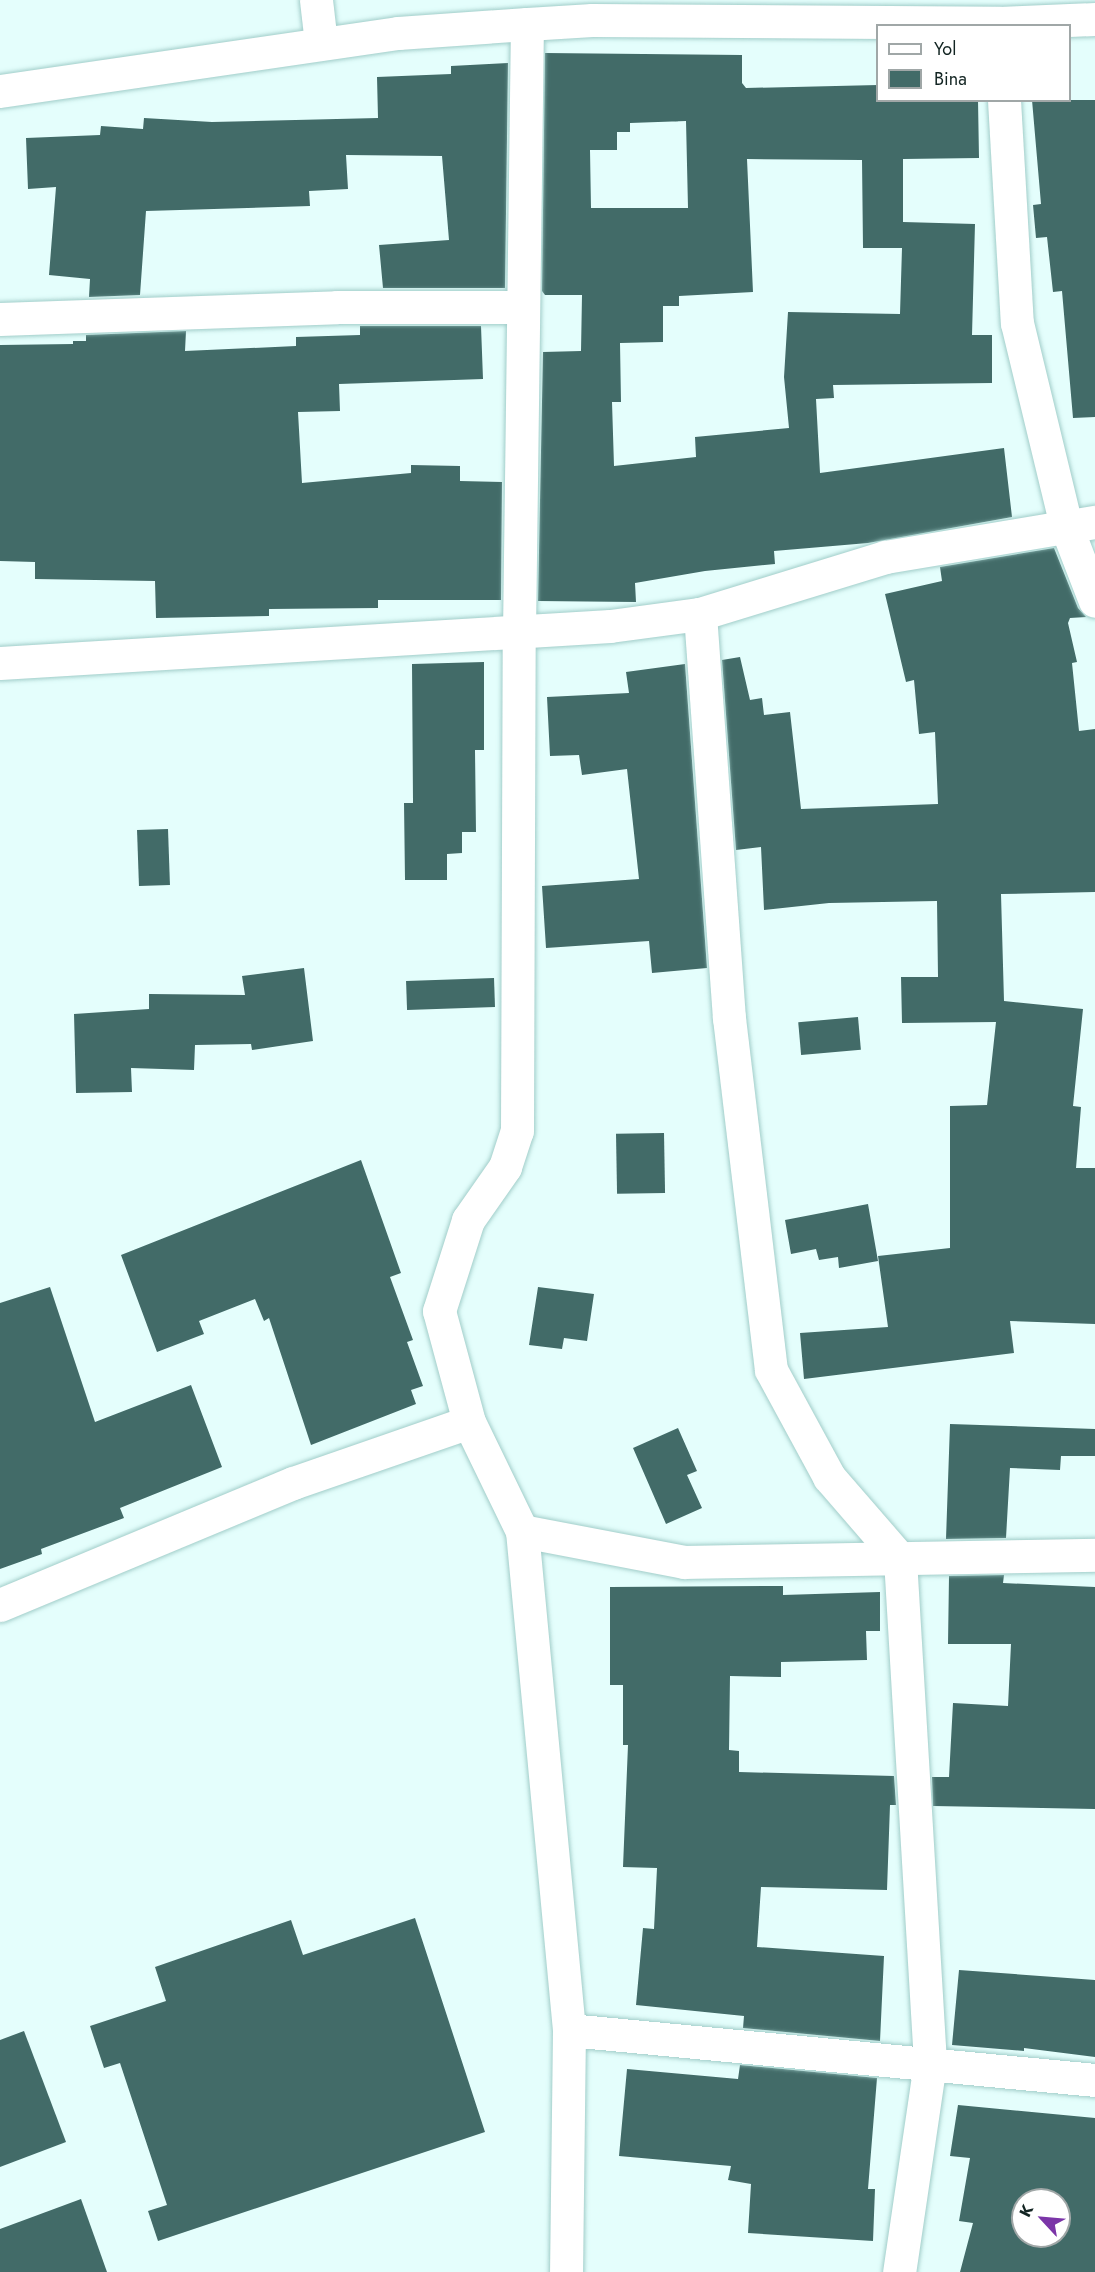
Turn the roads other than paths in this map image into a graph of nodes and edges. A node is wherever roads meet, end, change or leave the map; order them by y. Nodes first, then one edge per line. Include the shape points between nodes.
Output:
1 (316, 0) edge
2 (591, 10) edge
3 (964, 11) edge
4 (1095, 19) edge
5 (527, 24) junction
6 (999, 24) edge
7 (321, 43) junction
8 (0, 91) edge
9 (1004, 102) edge
10 (523, 307) junction
11 (0, 319) edge
12 (1080, 524) edge
13 (1095, 601) edge
14 (700, 614) junction
15 (519, 633) junction
16 (0, 663) edge
17 (469, 1422) junction
18 (522, 1531) junction
19 (1095, 1555) edge
20 (900, 1559) junction
21 (0, 1605) edge
22 (569, 2030) junction
23 (930, 2063) junction
24 (1095, 2080) edge
25 (566, 2272) edge
26 (899, 2272) edge

1 - 7 street
2 - 3 street
2 - 5 street
3 - 6 street
4 - 6 street
5 - 7 street
5 - 10 street
7 - 8 street
9 - 12 street via 1017,323
10 - 11 street via 337,307
10 - 15 street
12 - 13 street
12 - 14 street via 885,557
14 - 15 street
14 - 20 street via 729,1018 771,1370 829,1477
15 - 16 street
15 - 17 street via 517,1131 505,1167 468,1220 440,1311
17 - 18 street
17 - 21 street via 293,1484
18 - 20 street via 684,1562
18 - 22 street
19 - 20 street
20 - 23 street
22 - 23 street
22 - 25 street
23 - 24 street
23 - 26 street

